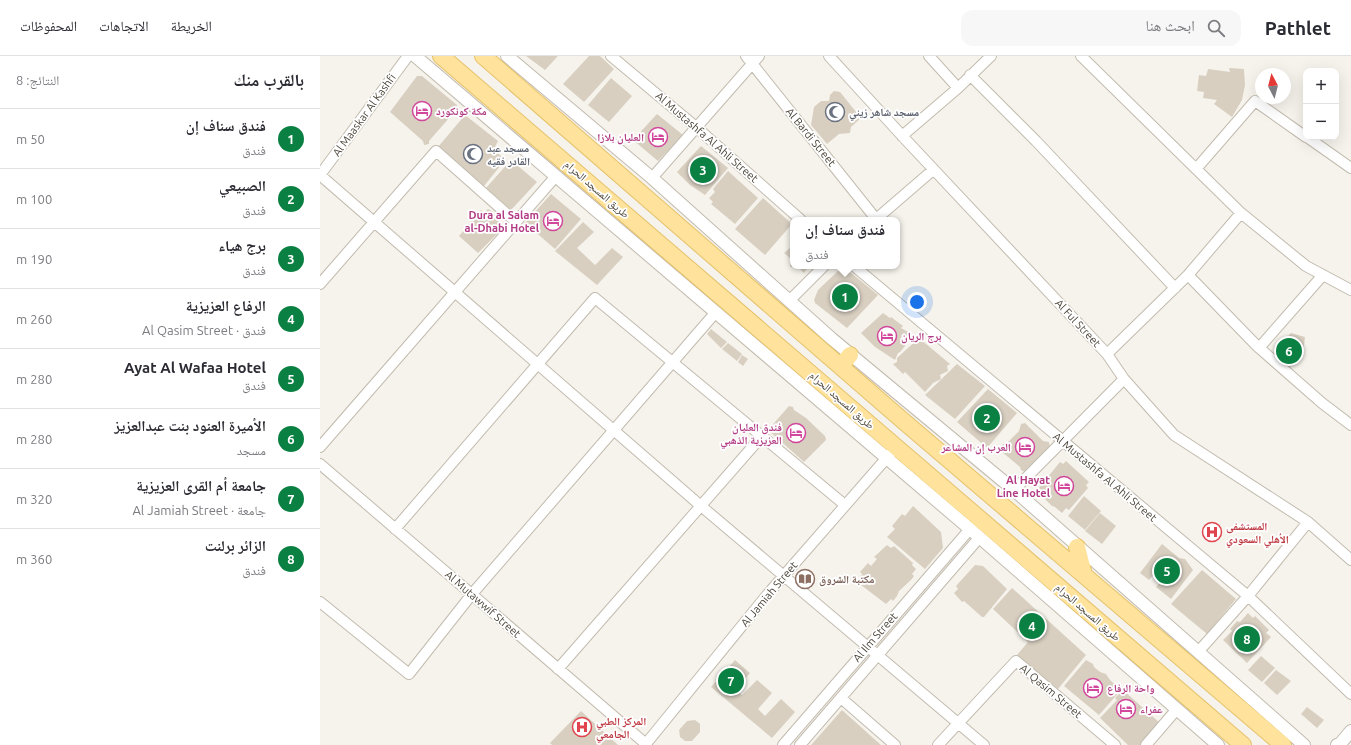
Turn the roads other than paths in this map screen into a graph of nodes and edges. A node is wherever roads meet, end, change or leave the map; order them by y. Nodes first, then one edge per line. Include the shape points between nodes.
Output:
1 (408, 56) edge
2 (415, 56) edge
3 (441, 56) edge
4 (483, 56) edge
5 (507, 56) edge
6 (611, 56) edge
7 (829, 56) edge
8 (929, 56) edge
9 (991, 56) edge
10 (1081, 56) edge
11 (752, 58) edge
12 (970, 75) junction
13 (958, 88) junction
14 (696, 127) junction
15 (1303, 135) edge
16 (902, 136) junction
17 (1310, 140) edge
18 (1351, 168) edge
19 (1196, 169) junction
20 (933, 170) junction
21 (320, 175) edge
22 (556, 176) junction
23 (652, 178) junction
24 (1241, 213) junction
25 (798, 217) edge
26 (873, 217) edge
27 (877, 217) edge
28 (374, 222) junction
29 (516, 222) junction
30 (821, 269) edge
31 (858, 269) edge
32 (1188, 275) junction
33 (1323, 275) junction
34 (320, 284) edge
35 (1175, 288) junction
36 (1351, 290) edge
37 (455, 292) junction
38 (790, 300) junction
39 (716, 312) junction
40 (743, 325) junction
41 (1259, 348) junction
42 (1107, 354) junction
43 (846, 360) junction
44 (673, 362) junction
45 (538, 364) junction
46 (1124, 379) junction
47 (1351, 425) edge
48 (614, 430) junction
49 (762, 436) junction
50 (1062, 442) junction
51 (897, 446) junction
52 (320, 447) edge
53 (886, 459) junction
54 (320, 464) edge
55 (1014, 490) junction
56 (845, 505) junction
57 (701, 506) junction
58 (1009, 511) junction
59 (1308, 522) junction
60 (395, 528) junction
61 (970, 529) junction
62 (979, 538) junction
63 (1077, 547) junction
64 (1351, 560) edge
65 (1084, 575) junction
66 (784, 576) junction
67 (472, 594) junction
68 (1248, 596) junction
69 (320, 602) edge
70 (867, 646) junction
71 (1198, 652) junction
72 (878, 655) junction
73 (558, 669) junction
74 (1351, 694) edge
75 (840, 698) junction
76 (1177, 709) junction
77 (958, 723) junction
78 (1206, 724) junction
79 (1351, 731) edge
80 (648, 742) edge
81 (660, 745) edge
82 (783, 745) edge
83 (800, 745) edge
84 (895, 745) edge
85 (938, 745) edge
86 (984, 745) edge
87 (1115, 745) edge
88 (1146, 745) edge
89 (1218, 745) edge
90 (1243, 745) edge
91 (1283, 745) edge
92 (1304, 745) edge
93 (1337, 745) edge

1 - 21 street, Al Maaskar Al Kashfi
2 - 22 street
3 - 40 main road, طريق المسجد الحرام
4 - 43 main road
5 - 23 street
6 - 14 street, Al Mustashfa Al Ahli Street
7 - 16 street, Al Ful Street
8 - 13 street
9 - 12 street
10 - 19 street
11 - 14 street
11 - 26 street, Al Bardi Street
12 - 13 street
12 - 35 street
13 - 16 street
14 - 23 street
14 - 25 street, Al Mustashfa Al Ahli Street
15 - 19 street via 1255,101
16 - 20 street, Al Ful Street
17 - 18 street
19 - 24 street
20 - 27 street
20 - 42 street, Al Ful Street
21 - 28 street
22 - 29 street
22 - 39 street
23 - 38 street
24 - 32 street
24 - 33 street via 1306,266
28 - 29 street via 436,151
28 - 34 street
28 - 37 street
29 - 37 street
30 - 38 street
31 - 50 street, Al Mustashfa Al Ahli Street
32 - 35 street
32 - 41 street
33 - 36 street
33 - 41 street
35 - 42 street
37 - 45 street
37 - 52 street
38 - 43 street
39 - 40 street
39 - 44 street
40 - 51 main road, طريق المسجد الحرام
40 - 53 street
41 - 47 street
42 - 46 street, Al Ful Street
43 - 55 street
43 - 58 main road
44 - 45 street via 595,298
44 - 48 street
44 - 49 street
45 - 48 street
45 - 60 street
46 - 50 street
46 - 59 street, Al Ful Street via 1174,434
48 - 57 street
48 - 67 street
49 - 56 street
49 - 57 street
50 - 55 street
50 - 68 street, Al Mustashfa Al Ahli Street
51 - 53 street, Al Jamiah Street
51 - 58 main road via 908,442 922,445 991,505
51 - 78 main road, طريق المسجد الحرام
53 - 56 street, Al Jamiah Street
53 - 61 street
54 - 60 street, Al Mutawwif Street
55 - 63 street
56 - 66 street, Al Jamiah Street
57 - 66 street
57 - 73 street
58 - 65 main road
59 - 64 street, Al Ful Street
59 - 68 street
60 - 67 street, Al Mutawwif Street
61 - 62 street
61 - 70 street, Al Ilm Street
62 - 72 street, Al Ilm Street
62 - 76 street
63 - 65 main road
63 - 71 street
65 - 91 main road
66 - 70 street
66 - 80 street, Al Jamiah Street
67 - 69 street via 409,674
67 - 73 street, Al Mutawwif Street
68 - 71 street
68 - 74 street, Al Mustashfa Al Ahli Street
70 - 72 street
70 - 82 street, Al Ilm Street
71 - 92 street
72 - 75 street, Al Ilm Street
72 - 77 street
73 - 80 street, Al Mutawwif Street
75 - 83 street, Al Ilm Street
75 - 84 street
76 - 78 street
76 - 88 street
77 - 85 street
77 - 86 street
77 - 87 street, Al Qasim Street via 1016,661
78 - 89 street
78 - 90 main road, طريق المسجد الحرام
79 - 93 street
80 - 81 street, Al Mutawwif Street

